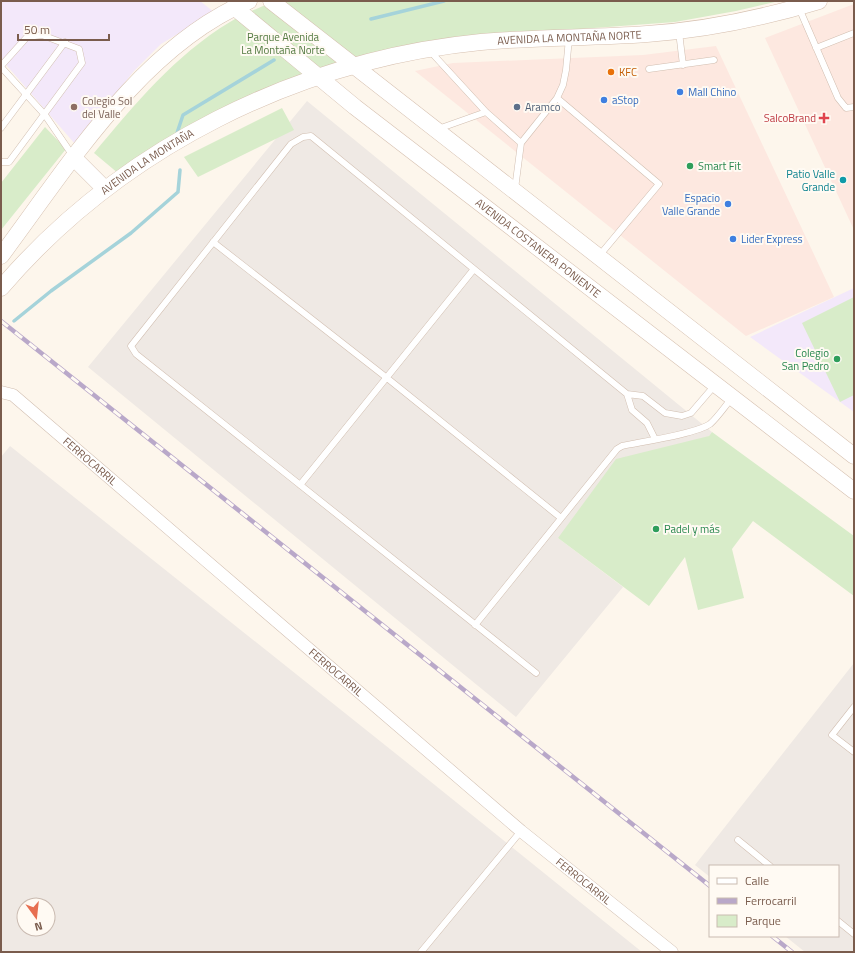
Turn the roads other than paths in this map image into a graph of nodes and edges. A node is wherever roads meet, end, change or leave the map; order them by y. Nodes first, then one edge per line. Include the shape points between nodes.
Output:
1 (249, 1) edge
2 (271, 1) edge
3 (819, 1) edge
4 (230, 4) edge
5 (798, 7) junction
6 (679, 31) junction
7 (854, 33) edge
8 (569, 37) junction
9 (65, 42) junction
10 (816, 48) junction
11 (427, 49) junction
12 (714, 60) dead end
13 (683, 65) junction
14 (1, 66) edge
15 (353, 66) junction
16 (649, 68) dead end
17 (320, 77) junction
18 (26, 94) junction
19 (558, 98) junction
20 (854, 107) edge
21 (486, 112) junction
22 (45, 115) junction
23 (1, 128) edge
24 (436, 130) junction
25 (521, 143) junction
26 (74, 158) junction
27 (1, 162) edge
28 (105, 189) junction
29 (514, 191) junction
30 (213, 242) junction
31 (1, 256) edge
32 (599, 257) junction
33 (474, 269) junction
34 (1, 288) edge
35 (387, 378) junction
36 (715, 384) junction
37 (1, 392) edge
38 (627, 394) junction
39 (732, 398) junction
40 (655, 439) junction
41 (854, 456) edge
42 (300, 485) junction
43 (854, 491) edge
44 (561, 518) junction
45 (476, 625) junction
46 (536, 673) dead end
47 (854, 707) edge
48 (854, 752) edge
49 (521, 831) junction
50 (738, 840) dead end
51 (769, 865) edge
52 (839, 922) edge
53 (854, 934) edge
54 (421, 952) edge
55 (672, 952) edge

1 - 4 street
2 - 15 street
3 - 5 street, AVENIDA LA MONTAÑA NORTE
4 - 17 street, AVENIDA COSTANERA PONIENTE
4 - 26 street via 148,70 115,106
5 - 6 street, AVENIDA LA MONTAÑA NORTE via 740,21
5 - 10 lane
6 - 8 street, AVENIDA LA MONTAÑA NORTE
6 - 13 lane
7 - 10 lane
8 - 11 street, AVENIDA LA MONTAÑA NORTE via 482,42
8 - 19 lane via 566,70
9 - 14 lane via 42,35 26,37
9 - 18 lane
9 - 22 lane via 79,49 82,63
10 - 20 lane via 838,98 846,108
11 - 15 street, AVENIDA LA MONTAÑA NORTE
11 - 21 lane
12 - 13 lane
13 - 16 lane
14 - 18 lane
15 - 17 street, AVENIDA LA MONTAÑA NORTE
15 - 24 street
17 - 28 street, AVENIDA LA MONTAÑA via 259,100 206,125 159,151
17 - 36 street, AVENIDA COSTANERA PONIENTE via 355,107
18 - 22 lane
18 - 23 lane
19 - 25 lane
19 - 32 lane via 659,184
21 - 24 lane
21 - 25 lane
22 - 26 lane
22 - 27 lane via 9,162
24 - 29 street
25 - 29 lane
26 - 28 street
26 - 31 street
28 - 34 street, AVENIDA LA MONTAÑA via 43,244
29 - 32 street
30 - 33 lane via 291,144 303,137 311,136
30 - 35 lane
30 - 42 lane via 132,343 131,348
32 - 41 street
33 - 35 lane
33 - 38 lane
35 - 42 lane
35 - 44 lane
36 - 38 lane via 691,413 682,416 665,413 642,396
36 - 39 street, AVENIDA COSTANERA PONIENTE
37 - 49 street, FERROCARRIL via 13,395
38 - 40 lane via 632,410 647,423
39 - 40 lane via 709,424
39 - 43 street, AVENIDA COSTANERA PONIENTE
40 - 44 lane via 618,449
42 - 45 lane
44 - 45 lane
45 - 46 lane
47 - 48 lane via 832,735
49 - 54 lane
49 - 55 street, FERROCARRIL
50 - 51 lane
52 - 53 lane

